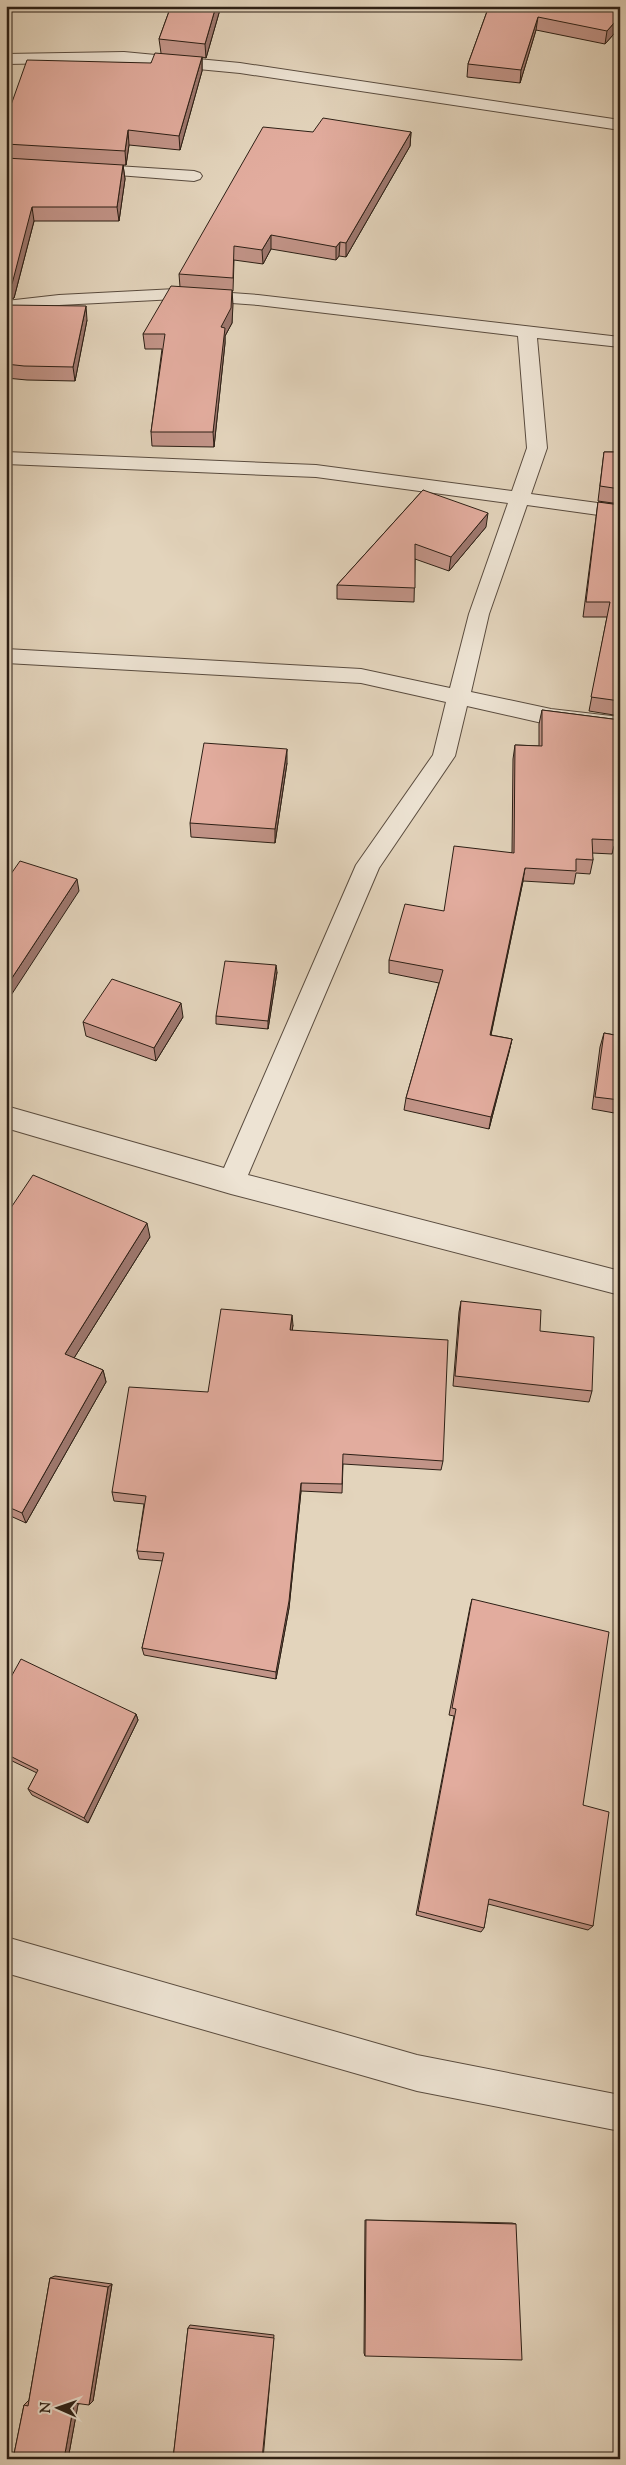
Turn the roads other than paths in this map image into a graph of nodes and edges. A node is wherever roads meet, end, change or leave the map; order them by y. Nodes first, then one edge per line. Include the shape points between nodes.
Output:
1 (6, 60) edge
2 (620, 125) edge
3 (66, 168) edge
4 (194, 176) dead end
5 (6, 306) edge
6 (527, 331) junction
7 (620, 342) edge
8 (6, 458) edge
9 (519, 498) junction
10 (620, 512) edge
11 (6, 656) edge
12 (457, 697) junction
13 (620, 725) edge
14 (6, 1117) edge
15 (231, 1183) junction
16 (620, 1283) edge
17 (6, 1955) edge
18 (620, 2113) edge

1 - 2 street via 124,57 240,68
3 - 4 street
5 - 6 street via 176,294 258,300
6 - 7 street
6 - 9 street via 537,448
8 - 9 street via 316,471
9 - 10 street
9 - 12 street via 479,614
11 - 12 street via 361,676
12 - 13 street via 551,716
12 - 15 street via 444,756 368,865
14 - 15 street
15 - 16 street via 456,1244
17 - 18 street via 417,2073

